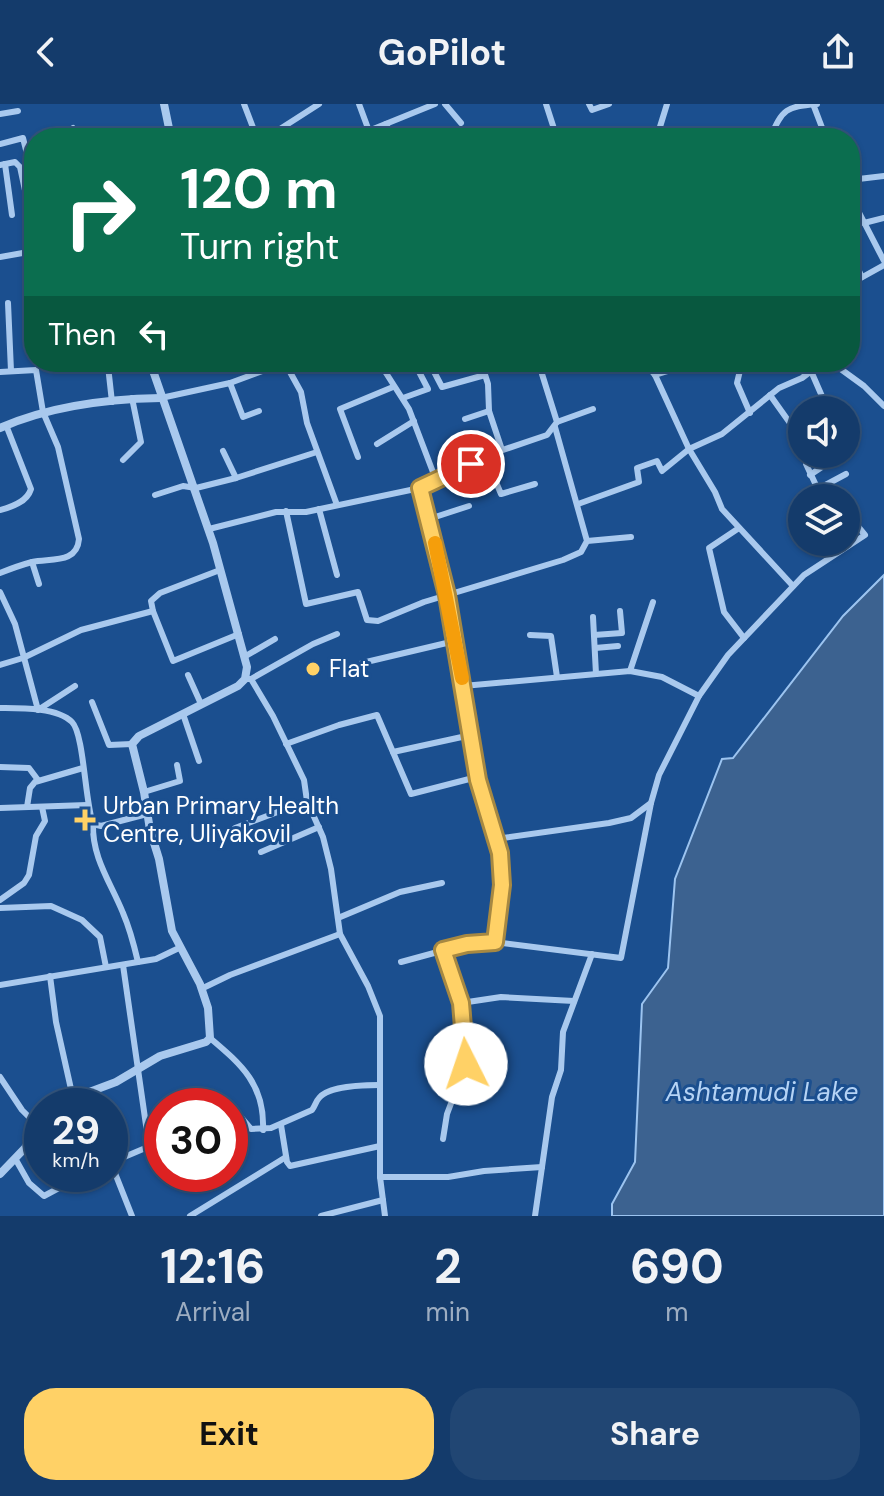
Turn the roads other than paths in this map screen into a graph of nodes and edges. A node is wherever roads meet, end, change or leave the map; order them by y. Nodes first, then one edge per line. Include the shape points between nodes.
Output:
1 (164, 104) edge
2 (319, 104) edge
3 (359, 104) edge
4 (435, 104) edge
5 (445, 104) edge
6 (546, 104) edge
7 (589, 104) edge
8 (609, 104) edge
9 (667, 104) edge
10 (814, 104) edge
11 (247, 105) edge
12 (18, 111) dead end
13 (0, 114) edge
14 (461, 123) dead end
15 (386, 124) junction
16 (169, 128) edge
17 (254, 128) edge
18 (282, 128) edge
19 (368, 128) edge
20 (376, 128) edge
21 (388, 128) edge
22 (554, 128) edge
23 (660, 128) edge
24 (775, 128) edge
25 (822, 128) edge
26 (24, 142) edge
27 (0, 144) edge
28 (3, 165) edge
29 (884, 176) edge
30 (860, 179) edge
31 (24, 186) edge
32 (12, 215) dead end
33 (860, 215) edge
34 (884, 218) edge
35 (864, 223) junction
36 (24, 253) edge
37 (0, 257) edge
38 (884, 263) edge
39 (860, 273) edge
40 (862, 277) joint
41 (8, 303) dead end
42 (24, 370) edge
43 (11, 371) junction
44 (0, 372) edge
45 (36, 372) edge
46 (109, 372) edge
47 (153, 372) edge
48 (258, 372) edge
49 (291, 372) edge
50 (385, 372) edge
51 (419, 372) edge
52 (434, 372) edge
53 (484, 372) edge
54 (542, 372) edge
55 (652, 372) edge
56 (665, 372) edge
57 (740, 372) edge
58 (809, 372) edge
59 (811, 372) edge
60 (845, 372) edge
61 (485, 375) junction
62 (655, 375) junction
63 (230, 383) junction
64 (393, 387) junction
65 (770, 395) junction
66 (822, 396) edge
67 (132, 398) junction
68 (161, 398) junction
69 (403, 398) junction
70 (112, 402) junction
71 (884, 406) edge
72 (593, 409) dead end
73 (259, 411) dead end
74 (489, 411) junction
75 (43, 412) junction
76 (750, 413) junction
77 (465, 419) dead end
78 (788, 420) edge
79 (414, 421) junction
80 (556, 424) junction
81 (3, 426) edge
82 (377, 444) dead end
83 (689, 449) junction
84 (502, 450) junction
85 (223, 451) dead end
86 (317, 452) junction
87 (485, 456) junction
88 (358, 457) dead end
89 (123, 460) dead end
90 (807, 468) edge
91 (820, 468) edge
92 (846, 474) dead end
93 (810, 475) junction
94 (236, 478) junction
95 (436, 480) junction
96 (535, 484) dead end
97 (815, 484) edge
98 (827, 484) edge
99 (196, 488) junction
100 (420, 488) junction
101 (155, 495) dead end
102 (578, 504) junction
103 (337, 505) junction
104 (469, 506) dead end
105 (319, 509) junction
106 (0, 510) edge
107 (286, 511) junction
108 (426, 520) junction
109 (739, 528) junction
110 (209, 529) junction
111 (631, 537) dead end
112 (587, 541) junction
113 (833, 556) edge
114 (32, 562) junction
115 (220, 570) junction
116 (0, 573) edge
117 (337, 575) dead end
118 (39, 584) dead end
119 (793, 586) junction
120 (0, 592) edge
121 (447, 595) junction
122 (653, 602) dead end
123 (153, 611) junction
124 (620, 611) dead end
125 (593, 617) dead end
126 (239, 634) junction
127 (337, 634) dead end
128 (530, 635) dead end
129 (594, 635) junction
130 (744, 638) junction
131 (275, 639) dead end
132 (455, 641) junction
133 (618, 646) dead end
134 (595, 648) junction
135 (244, 657) junction
136 (23, 658) junction
137 (362, 663) dead end
138 (0, 665) edge
139 (630, 671) junction
140 (596, 674) junction
141 (188, 675) dead end
142 (557, 677) junction
143 (248, 679) junction
144 (75, 686) dead end
145 (463, 686) junction
146 (699, 696) junction
147 (92, 702) dead end
148 (201, 704) junction
149 (0, 708) edge
150 (38, 710) junction
151 (183, 714) junction
152 (471, 735) junction
153 (132, 744) junction
154 (286, 744) junction
155 (393, 752) junction
156 (199, 761) dead end
157 (177, 765) dead end
158 (0, 767) edge
159 (83, 768) junction
160 (477, 777) junction
161 (38, 780) junction
162 (144, 792) junction
163 (307, 801) junction
164 (651, 803) junction
165 (87, 805) junction
166 (27, 807) junction
167 (42, 807) junction
168 (0, 808) edge
169 (147, 814) junction
170 (93, 824) junction
171 (319, 827) junction
172 (235, 828) dead end
173 (496, 839) junction
174 (261, 852) dead end
175 (442, 883) dead end
176 (0, 900) edge
177 (0, 908) edge
178 (338, 918) junction
179 (340, 934) junction
180 (495, 942) junction
181 (179, 948) junction
182 (443, 950) junction
183 (592, 954) junction
184 (138, 962) junction
185 (401, 962) dead end
186 (123, 965) junction
187 (106, 967) junction
188 (50, 976) junction
189 (0, 985) edge
190 (201, 989) junction
191 (574, 1001) junction
192 (461, 1003) junction
193 (210, 1038) junction
194 (140, 1068) junction
195 (0, 1077) edge
196 (379, 1085) junction
197 (71, 1088) edge
198 (100, 1088) edge
199 (144, 1103) edge
200 (24, 1112) edge
201 (248, 1125) edge
202 (281, 1125) junction
203 (263, 1130) junction
204 (443, 1139) dead end
205 (380, 1146) junction
206 (24, 1147) edge
207 (286, 1157) junction
208 (16, 1160) junction
209 (542, 1167) junction
210 (0, 1174) edge
211 (24, 1174) edge
212 (380, 1177) junction
213 (122, 1192) edge
214 (383, 1200) junction
215 (132, 1216) edge
216 (190, 1216) edge
217 (321, 1216) edge
218 (385, 1216) edge
219 (535, 1216) edge

1 - 16 street
2 - 18 street
3 - 19 street
4 - 15 street
5 - 14 street
6 - 22 street
7 - 8 street via 592,110
9 - 23 street
10 - 24 street via 794,105
10 - 25 street
11 - 17 street
12 - 13 street
15 - 20 street
15 - 21 street
26 - 27 street via 23,138
28 - 31 street via 15,162
28 - 32 street
29 - 30 street
33 - 35 street
34 - 35 street
35 - 38 street
36 - 37 street
38 - 40 street
39 - 40 street
41 - 43 street
42 - 43 street
43 - 44 street
45 - 75 street
46 - 70 street
47 - 68 street
48 - 63 street
49 - 86 street
50 - 64 street
51 - 69 street via 428,389
52 - 61 street via 442,387
53 - 61 street
54 - 80 street
55 - 62 street
56 - 62 street
57 - 76 street via 737,383
58 - 65 street
59 - 66 street
60 - 71 street
61 - 74 street
62 - 83 street
63 - 68 street
63 - 73 street via 243,417
64 - 69 street
64 - 88 street via 340,409
65 - 76 street
65 - 78 street
67 - 68 street
67 - 70 street
67 - 89 street via 141,442
68 - 99 street
69 - 79 street
70 - 75 street
72 - 80 street
74 - 77 street
74 - 84 street
75 - 81 street
75 - 114 street via 58,447 79,544 74,555
76 - 83 street
79 - 82 street
79 - 95 street
80 - 84 street via 547,435
80 - 102 street
81 - 106 street via 31,489 20,503
83 - 102 street via 662,471 657,461 637,468 639,482
83 - 109 street via 722,509
84 - 87 street
85 - 94 street
86 - 94 street
86 - 103 street
87 - 95 street
87 - 96 street via 501,494
90 - 93 street
91 - 93 street
92 - 98 street
93 - 97 street
94 - 99 street
95 - 100 street
99 - 101 street via 183,486
99 - 110 street
100 - 103 street
100 - 108 street
102 - 112 street
103 - 105 street
104 - 108 street
105 - 107 street
105 - 117 street
107 - 110 street
107 - 121 street via 306,604 358,592 370,622
108 - 121 street
109 - 119 street
109 - 130 street via 709,548 724,612
110 - 115 street
111 - 112 street
112 - 121 street via 575,556
113 - 119 street
114 - 116 street
114 - 118 street
115 - 123 street via 160,593 151,601
115 - 126 street
119 - 130 street
120 - 136 street
121 - 132 street
122 - 139 street
123 - 126 street via 173,661
123 - 136 street via 81,630
124 - 129 street via 622,633
125 - 129 street
126 - 135 street
127 - 143 street
128 - 142 street via 551,636
129 - 134 street
130 - 146 street
131 - 135 street
132 - 137 street
132 - 145 street
133 - 134 street
134 - 140 street
135 - 143 street
136 - 138 street
136 - 150 street
139 - 140 street
139 - 146 street via 662,677
140 - 142 street
141 - 148 street
142 - 145 street
143 - 148 street
143 - 154 street
144 - 150 street
145 - 152 street
146 - 164 street via 659,775
147 - 153 street via 109,745
148 - 151 street
149 - 150 street
150 - 159 street via 73,723
151 - 153 street
151 - 156 street
152 - 155 street
152 - 160 street
153 - 162 street
154 - 155 street via 377,715
154 - 163 street via 304,780
155 - 160 street via 411,794
157 - 162 street via 180,781
158 - 161 street via 29,768
159 - 161 street
159 - 165 street
160 - 173 street
161 - 166 street via 30,788
162 - 169 street
163 - 171 street
163 - 172 street
164 - 173 street via 631,818
164 - 183 street via 621,958
165 - 167 street
165 - 170 street
166 - 167 street
166 - 168 street
167 - 176 street via 45,821 36,836 29,875
169 - 170 street
169 - 181 street
170 - 184 street via 92,840 103,874 125,918
171 - 174 street
171 - 178 street
173 - 180 street via 502,885
175 - 178 street via 400,892
177 - 187 street via 51,906 82,920 100,937
178 - 179 street
179 - 190 street
179 - 196 street via 380,1016
180 - 182 street
180 - 183 street
181 - 184 street
181 - 190 street
182 - 185 street
182 - 192 street
183 - 191 street
184 - 186 street
186 - 187 street
186 - 194 street
187 - 188 street
188 - 189 street
188 - 197 street
190 - 193 street
191 - 192 street via 501,997
191 - 209 street via 563,1032
192 - 204 street via 466,1064
193 - 194 street
193 - 203 street via 253,1080
194 - 198 street
194 - 199 street
195 - 200 street
196 - 202 street via 324,1094 312,1110
196 - 205 street
201 - 203 street
202 - 203 street
202 - 207 street
205 - 207 street via 292,1166
205 - 212 street
206 - 208 street
207 - 216 street
208 - 210 street
208 - 211 street
209 - 212 street via 448,1177
209 - 219 street
212 - 214 street
213 - 215 street
214 - 217 street
214 - 218 street

